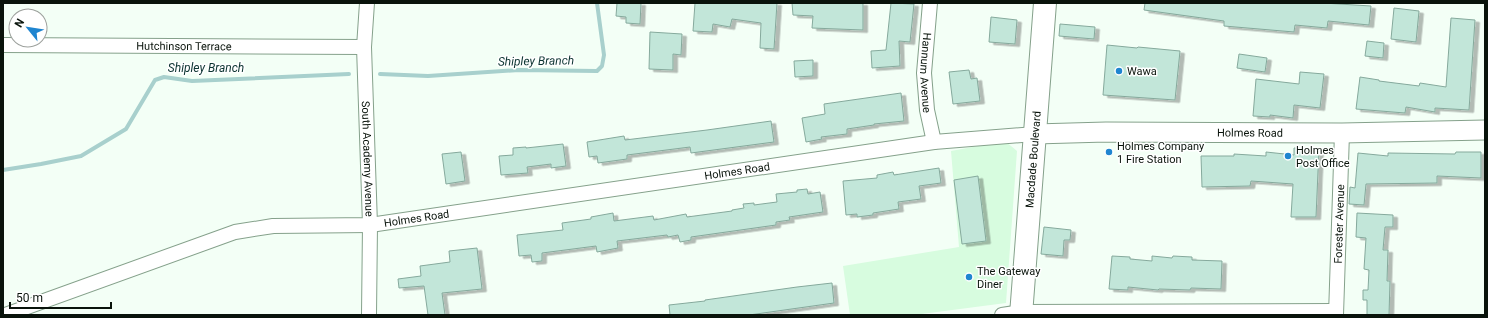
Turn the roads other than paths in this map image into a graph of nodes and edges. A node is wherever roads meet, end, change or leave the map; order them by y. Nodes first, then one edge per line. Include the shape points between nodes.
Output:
1 (368, 3) edge
2 (930, 3) edge
3 (1045, 3) edge
4 (3, 45) edge
5 (364, 47) junction
6 (1485, 130) edge
7 (1342, 133) junction
8 (1035, 134) junction
9 (934, 142) junction
10 (370, 224) junction
11 (1336, 313) edge
12 (1015, 314) edge
13 (5, 315) edge
14 (369, 315) edge

1 - 5 street, South Academy Avenue
2 - 9 street, Hannum Avenue via 924,73 926,110
3 - 8 main road, Macdade Boulevard
4 - 5 street, Hutchinson Terrace
5 - 10 street, South Academy Avenue
6 - 7 street, Holmes Road
7 - 8 street, Holmes Road
7 - 11 street, Forester Avenue
8 - 9 street, Holmes Road
8 - 12 main road, Macdade Boulevard
9 - 10 street, Holmes Road
10 - 13 street, Holmes Road via 273,226 235,232
10 - 14 street, South Academy Avenue
11 - 12 street

